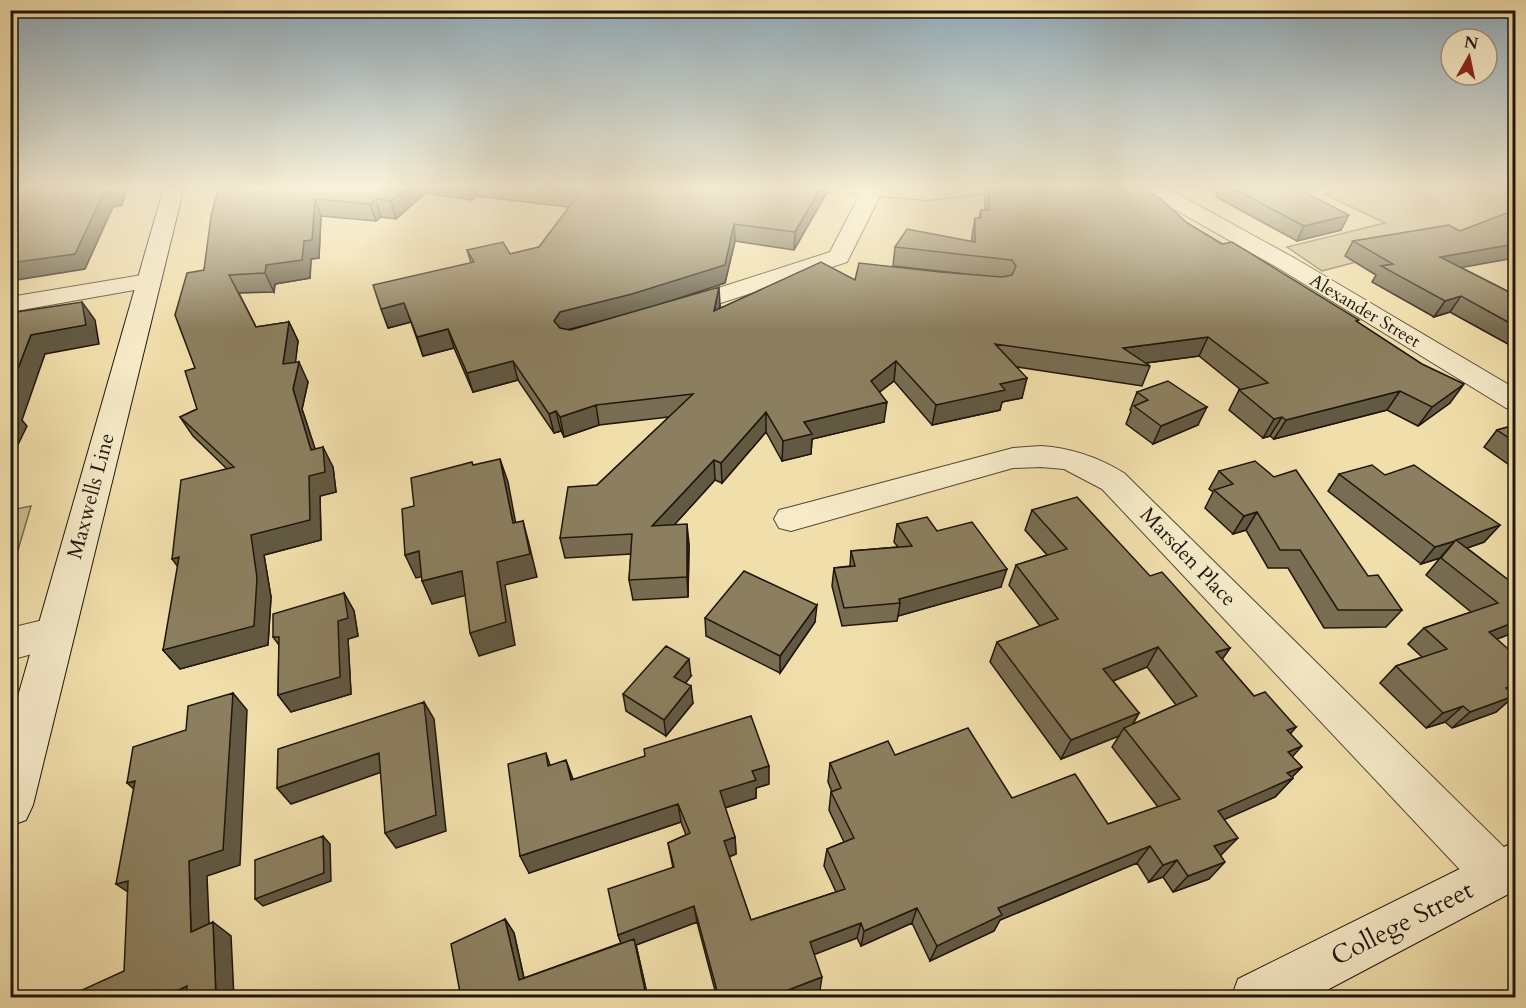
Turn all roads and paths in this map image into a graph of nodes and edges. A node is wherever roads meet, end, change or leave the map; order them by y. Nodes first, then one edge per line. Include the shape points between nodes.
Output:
1 (161, 234) edge
2 (850, 234) edge
3 (1233, 234) edge
4 (839, 257) junction
5 (863, 269) edge
6 (148, 281) junction
7 (10, 304) edge
8 (654, 317) edge
9 (1515, 402) edge
10 (791, 519) dead end
11 (56, 633) junction
12 (10, 644) edge
13 (10, 805) edge
14 (1506, 869) edge
15 (1257, 998) edge

1 - 6 street, Maxwells Line
2 - 4 street
3 - 9 street, Alexander Street
4 - 5 street
4 - 8 street
6 - 7 street
6 - 11 street, Maxwells Line
10 - 14 street, Marsden Place via 1013,458 1041,454 1092,467 1113,481
11 - 12 street
11 - 13 street, Maxwells Line
14 - 15 street, College Street

